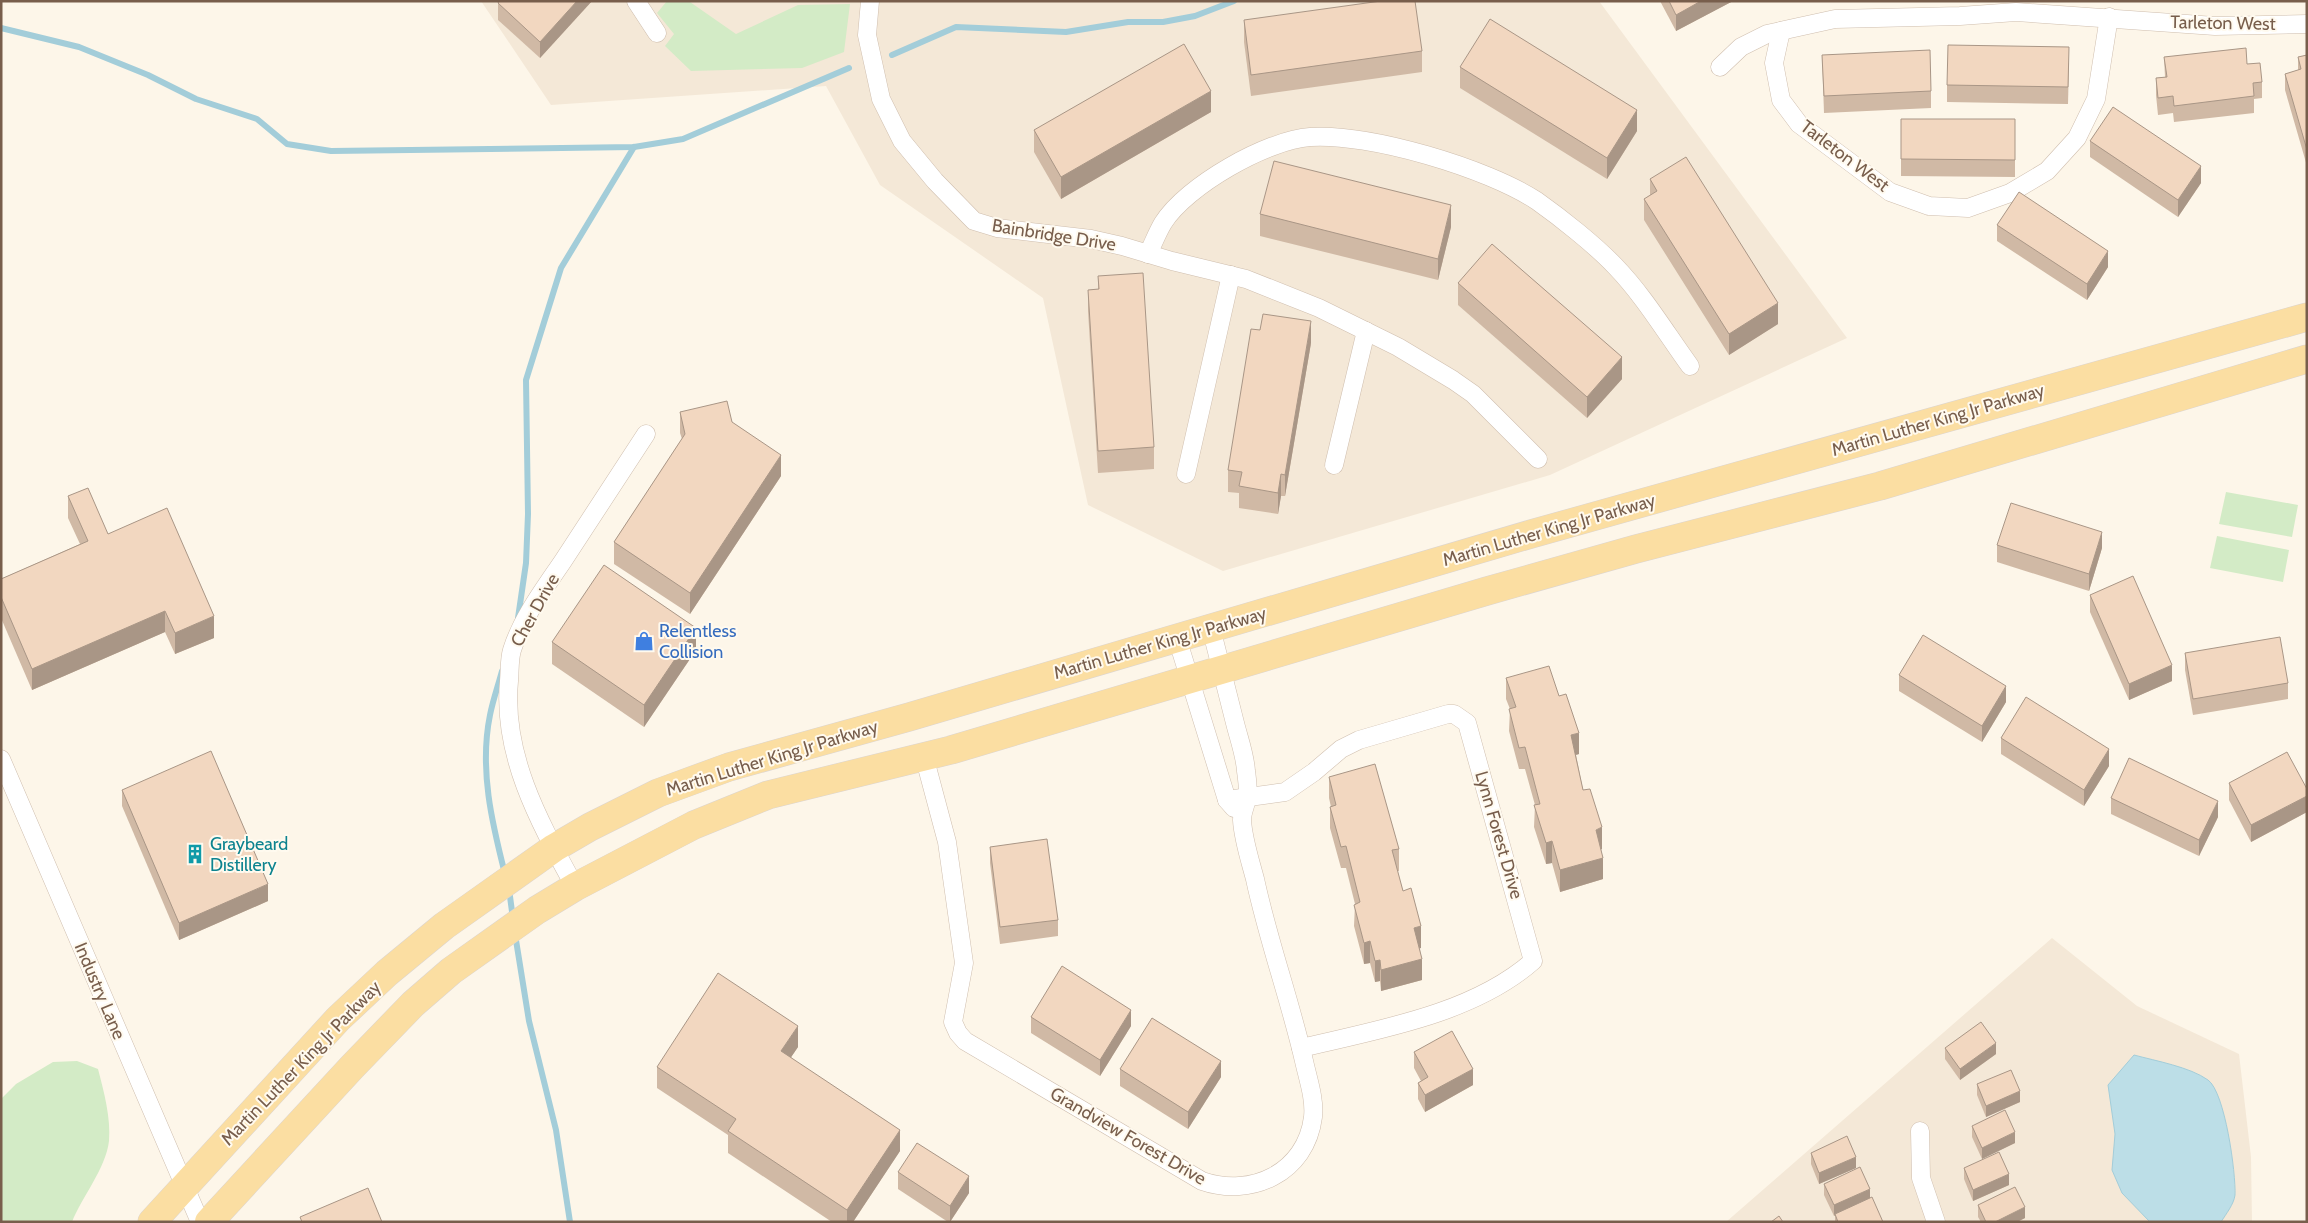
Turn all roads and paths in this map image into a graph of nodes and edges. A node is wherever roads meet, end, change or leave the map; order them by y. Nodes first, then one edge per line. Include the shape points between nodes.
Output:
1 (636, 1) edge
2 (870, 1) edge
3 (2109, 17) junction
4 (2307, 24) edge
5 (1781, 31) junction
6 (657, 33) dead end
7 (1720, 67) dead end
8 (1148, 254) junction
9 (1231, 275) junction
10 (2307, 316) edge
11 (1366, 331) junction
12 (2307, 359) edge
13 (1690, 366) dead end
14 (646, 434) dead end
15 (1538, 459) dead end
16 (1334, 465) dead end
17 (1186, 474) dead end
18 (1211, 628) junction
19 (1177, 638) junction
20 (1222, 670) junction
21 (1190, 680) junction
22 (924, 756) junction
23 (1, 760) edge
24 (1248, 797) junction
25 (1227, 800) junction
26 (1242, 818) junction
27 (554, 848) junction
28 (575, 887) junction
29 (1301, 1048) junction
30 (1920, 1131) dead end
31 (184, 1187) junction
32 (152, 1222) edge
33 (200, 1222) edge
34 (209, 1222) edge
35 (1936, 1222) edge

1 - 6 street
2 - 8 street, Bainbridge Drive via 867,35 881,99 902,141 934,181 974,221 997,228 1091,239
3 - 4 street, Tarleton West via 2215,26
3 - 5 street, Tarleton West via 2016,12 1853,18
3 - 5 street, Tarleton West via 2096,99 2077,138 2047,171 2010,193 1968,208 1929,206 1890,192 1799,124 1781,100 1777,81 1774,63
5 - 7 street, Tarleton West via 1741,47
8 - 9 street, Bainbridge Drive
8 - 13 street via 1164,222 1185,198 1251,155 1290,140 1310,137 1362,141 1434,157 1469,169 1536,201 1616,267
9 - 11 street, Bainbridge Drive via 1319,308
9 - 17 street
10 - 18 main road, Martin Luther King Jr Parkway
11 - 15 street, Bainbridge Drive via 1473,394
11 - 16 street
12 - 20 main road, Martin Luther King Jr Parkway via 1880,486 1506,586
14 - 27 street, Cher Drive via 523,624 512,651 507,705 509,729 528,794
18 - 19 main road, Martin Luther King Jr Parkway
18 - 20 street, Grandview Forest Drive
19 - 21 street, Grandview Forest Drive
19 - 27 main road, Martin Luther King Jr Parkway via 730,767 658,792
20 - 21 main road, Martin Luther King Jr Parkway
20 - 24 street, Grandview Forest Drive via 1246,770
21 - 22 main road, Martin Luther King Jr Parkway
21 - 25 street, Grandview Forest Drive
22 - 28 main road, Martin Luther King Jr Parkway via 768,795 694,825
22 - 29 street, Grandview Forest Drive via 947,842 964,963 953,1022 965,1041 1202,1180 1219,1186 1254,1185 1270,1179 1288,1166 1300,1149 1313,1117
23 - 31 street, Industry Lane
24 - 25 street, Lynn Forest Drive
24 - 26 street, Grandview Forest Drive
24 - 29 street, Lynn Forest Drive via 1285,792 1341,749 1359,740 1448,714 1460,717 1466,723 1533,961 1522,971 1486,991 1421,1020
25 - 26 street, Grandview Forest Drive
26 - 29 street, Grandview Forest Drive via 1255,882
27 - 28 street, Cher Drive
27 - 31 main road, Martin Luther King Jr Parkway via 444,926 388,973 338,1019
28 - 34 main road, Martin Luther King Jr Parkway via 498,936 413,1004
30 - 35 street via 1921,1178
31 - 32 main road, Martin Luther King Jr Parkway
31 - 33 street, Industry Lane

